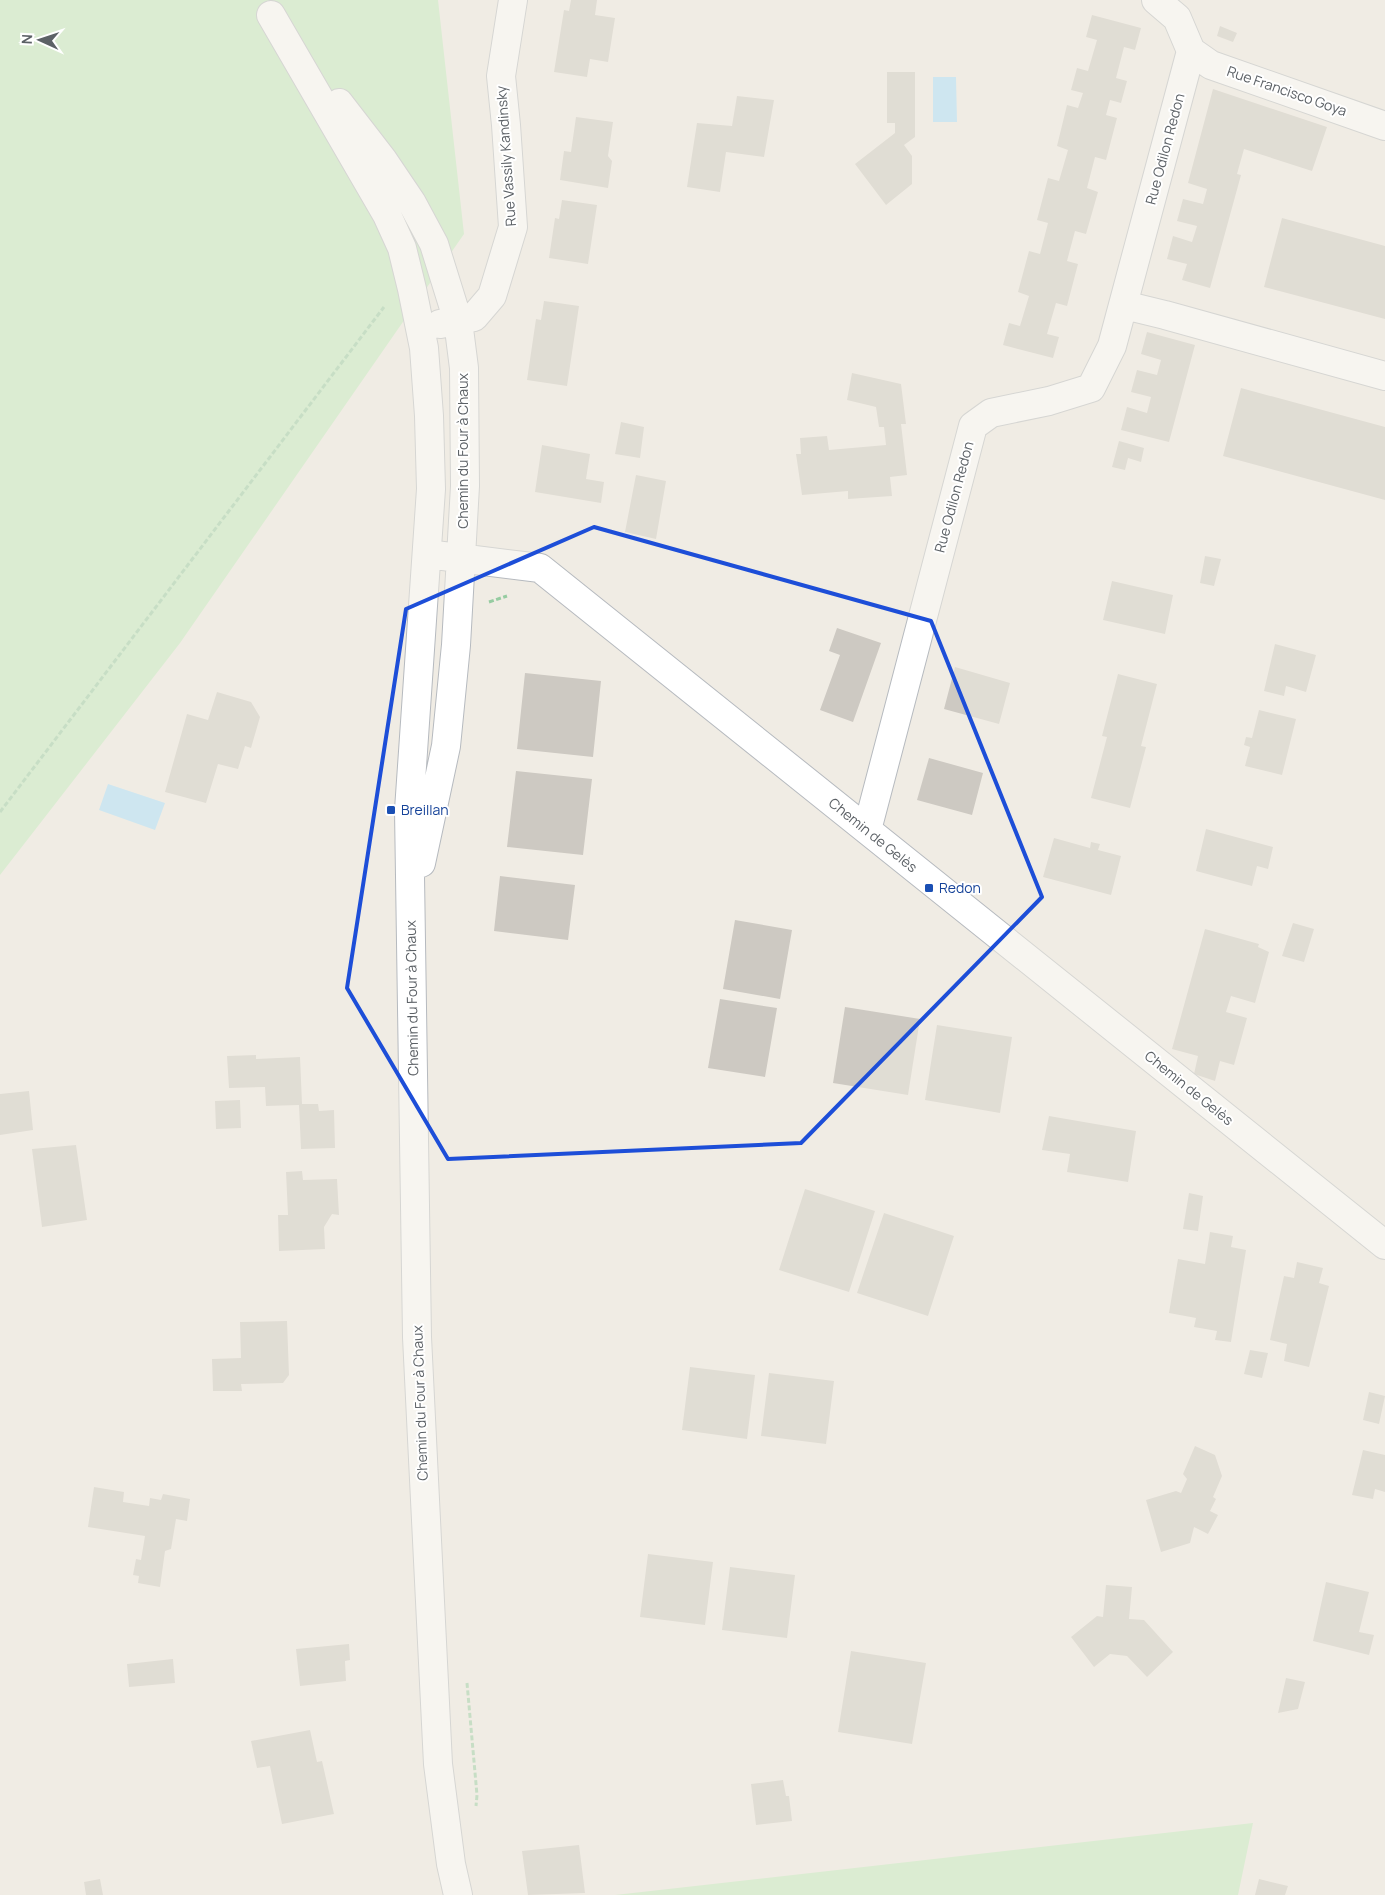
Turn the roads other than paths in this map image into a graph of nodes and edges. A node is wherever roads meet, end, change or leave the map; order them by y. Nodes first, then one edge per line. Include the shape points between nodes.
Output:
1 (513, 0) edge
2 (1156, 0) edge
3 (266, 8) edge
4 (1191, 51) junction
5 (1385, 126) edge
6 (1124, 305) junction
7 (458, 321) junction
8 (419, 328) junction
9 (1385, 376) edge
10 (427, 554) junction
11 (462, 559) junction
12 (867, 830) junction
13 (411, 908) junction
14 (1385, 1245) edge
15 (458, 1895) edge

1 - 7 street, Rue Vassily Kandinsky via 501,76 512,226 492,296 474,317
2 - 4 street via 1177,18
3 - 7 street, Chemin du Four à Chaux via 383,160 412,203 434,244
3 - 8 street, Chemin du Four à Chaux via 387,215 402,248
4 - 5 street, Rue Francisco Goya via 1211,65
4 - 6 street, Rue Odilon Redon
6 - 9 street
6 - 12 street, Rue Odilon Redon via 1112,346 1091,388 1049,401 990,413 973,426
7 - 8 street, Rue Vassily Kandinsky
7 - 11 street, Chemin du Four à Chaux via 466,424
8 - 10 street, Chemin du Four à Chaux via 429,416 431,489
10 - 11 street, Chemin de Gelès
10 - 13 street, Chemin du Four à Chaux via 410,801
11 - 12 street, Chemin de Gelès via 540,568
11 - 13 street, Chemin du Four à Chaux via 446,746
12 - 14 street, Chemin de Gelès
13 - 15 street, Chemin du Four à Chaux via 416,1337 438,1764

